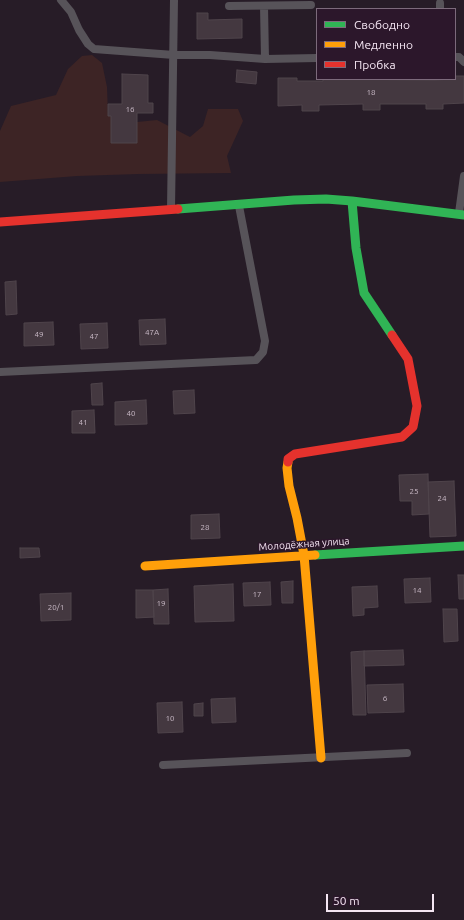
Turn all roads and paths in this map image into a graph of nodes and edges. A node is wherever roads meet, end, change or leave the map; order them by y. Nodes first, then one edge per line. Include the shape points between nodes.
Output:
1 (60, 0) edge
2 (174, 0) edge
3 (310, 5) dead end
4 (229, 6) dead end
5 (264, 6) junction
6 (174, 56) junction
7 (456, 57) edge
8 (316, 58) edge
9 (265, 59) junction
10 (464, 62) edge
11 (464, 176) edge
12 (352, 201) junction
13 (239, 205) junction
14 (171, 210) junction
15 (461, 215) edge
16 (0, 222) edge
17 (0, 372) edge
18 (464, 546) edge
19 (304, 555) junction
20 (145, 566) dead end
21 (407, 753) dead end
22 (321, 758) junction
23 (163, 765) dead end

1 - 6 lane via 71,12 79,30 94,49
2 - 6 lane
3 - 5 lane
4 - 5 lane
5 - 9 lane
6 - 9 lane via 210,54
6 - 14 lane
7 - 10 lane
8 - 9 lane
11 - 15 lane
12 - 13 street via 294,200
12 - 15 street
12 - 19 street via 356,248 364,293 408,359 417,406 413,427 402,437 295,454 288,459 286,468
13 - 14 street
13 - 17 lane via 265,341 263,352 256,360
14 - 16 street
18 - 19 street, Молодёжная улица
19 - 20 street, Молодёжная улица
19 - 22 street
21 - 22 lane
22 - 23 lane

